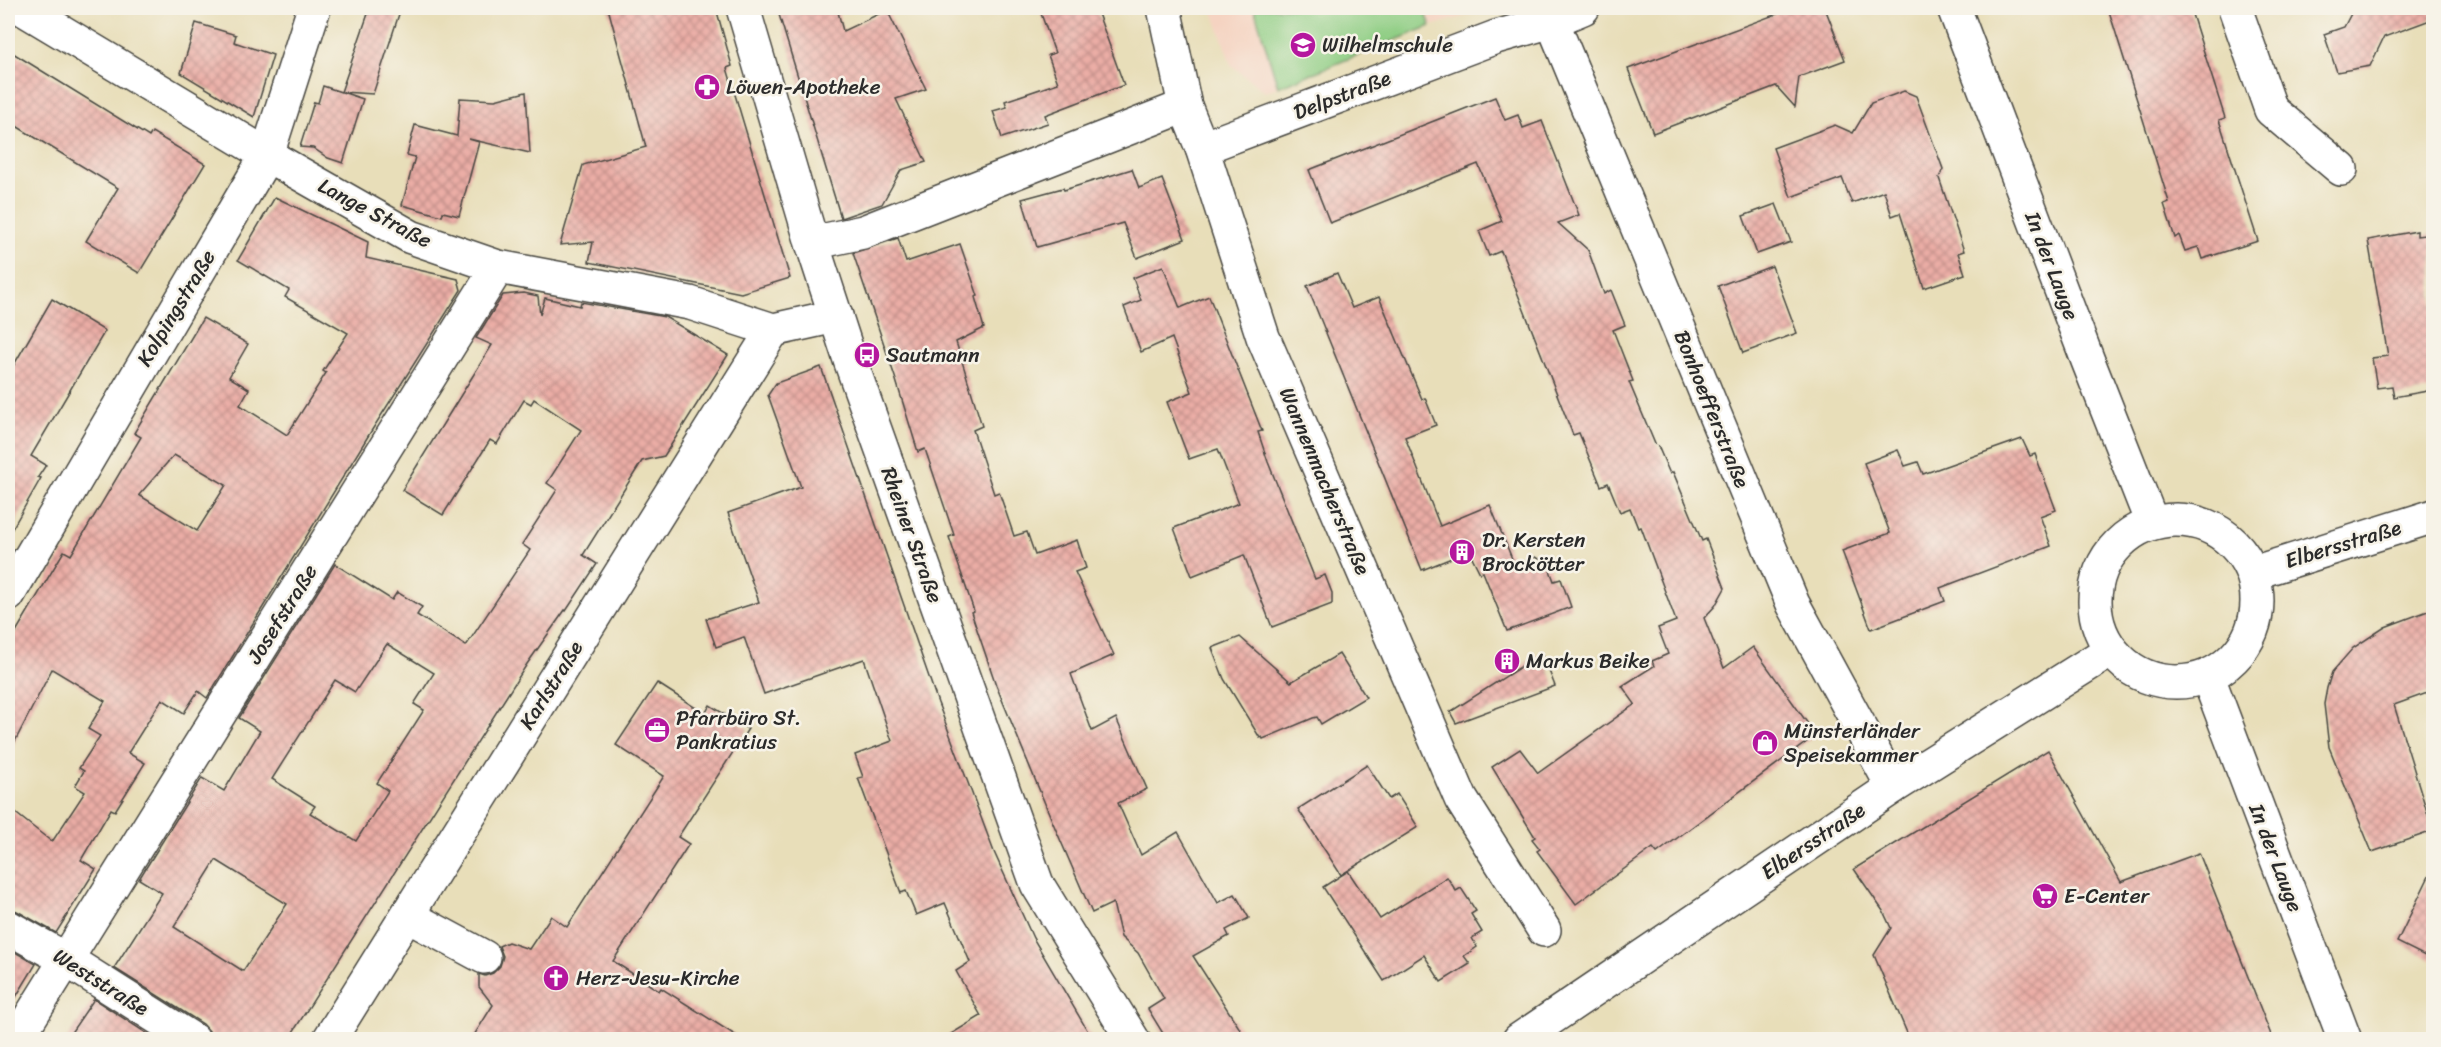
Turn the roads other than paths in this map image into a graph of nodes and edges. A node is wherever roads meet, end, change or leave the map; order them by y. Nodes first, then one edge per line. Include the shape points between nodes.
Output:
1 (22, 8) edge
2 (314, 8) edge
3 (743, 8) edge
4 (1164, 8) edge
5 (1583, 8) edge
6 (1954, 8) edge
7 (2235, 8) edge
8 (1552, 21) junction
9 (1185, 106) junction
10 (1202, 148) junction
11 (267, 154) junction
12 (2341, 169) dead end
13 (812, 243) junction
14 (498, 267) junction
15 (836, 316) junction
16 (773, 330) junction
17 (2433, 516) edge
18 (2152, 523) junction
19 (2253, 573) junction
20 (8, 595) edge
21 (2111, 650) junction
22 (2208, 677) junction
23 (1893, 787) junction
24 (408, 916) junction
25 (8, 927) edge
26 (1544, 930) dead end
27 (484, 957) dead end
28 (67, 960) junction
29 (16, 1040) edge
30 (193, 1040) edge
31 (329, 1040) edge
32 (1133, 1040) edge
33 (1519, 1040) edge
34 (2345, 1040) edge

1 - 11 street, Lange Straße
2 - 11 street, Kolpingstraße
3 - 13 street, Rheiner Straße
4 - 9 street, Wannenmacherstraße
5 - 8 street, Delpstraße
6 - 18 street, In der Lauge
7 - 12 street via 2271,110
8 - 10 street, Delpstraße via 1496,37
8 - 23 street, Bonhoefferstraße via 1793,604
9 - 10 street, Wannenmacherstraße
9 - 13 street via 862,232
10 - 26 street, Wannenmacherstraße via 1263,337 1440,753 1461,799
11 - 14 street, Lange Straße via 411,237
11 - 20 street, Kolpingstraße
13 - 15 street, Rheiner Straße
14 - 16 street, Lange Straße via 690,303
14 - 28 street, Josefstraße
15 - 16 street
15 - 32 street, Rheiner Straße via 1036,884
16 - 24 street, Karlstraße
17 - 19 street, Elbersstraße
18 - 19 street via 2177,519 2201,523 2223,534 2241,552
18 - 21 street via 2115,546 2102,565 2095,586 2094,608
19 - 22 street via 2258,593 2251,634 2241,652
21 - 22 street via 2130,668 2155,680 2181,683
21 - 23 street, Elbersstraße
22 - 34 street, In der Lauge
23 - 33 street, Elbersstraße
24 - 27 street
24 - 31 street, Karlstraße
25 - 28 street, Weststraße
28 - 29 street, Josefstraße
28 - 30 street, Weststraße

